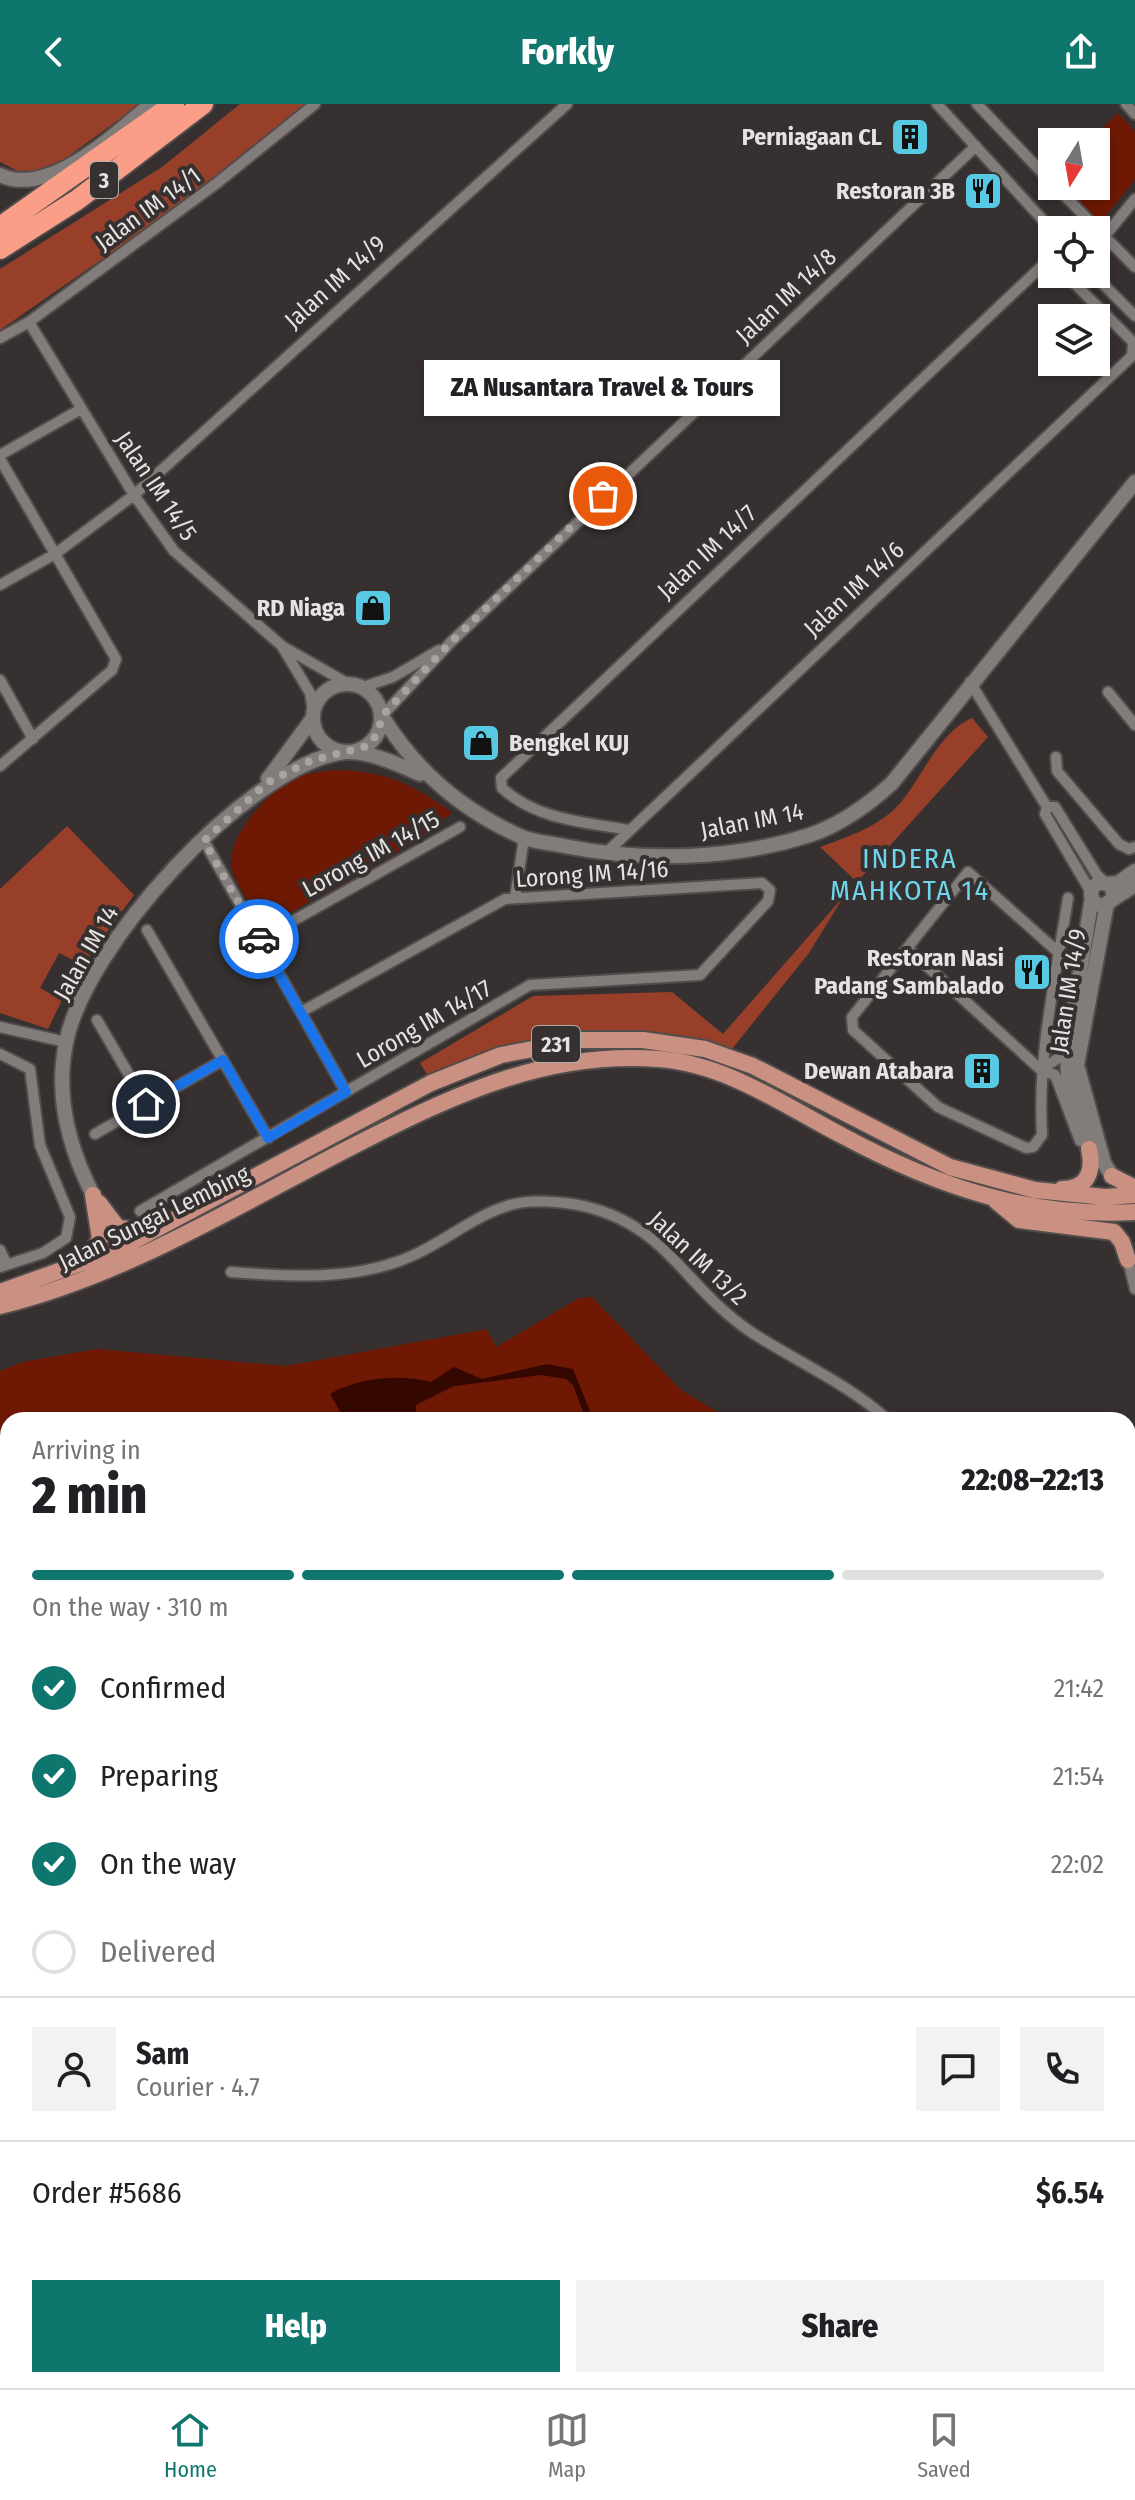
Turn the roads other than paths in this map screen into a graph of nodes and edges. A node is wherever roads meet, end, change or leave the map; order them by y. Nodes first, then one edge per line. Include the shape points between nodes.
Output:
1 (151, 104) edge
2 (174, 104) edge
3 (203, 104) edge
4 (315, 104) edge
5 (567, 104) edge
6 (937, 104) edge
7 (977, 104) edge
8 (1126, 104) edge
9 (1135, 114) edge
10 (976, 146) junction
11 (1038, 169) edge
12 (1, 177) edge
13 (1135, 199) edge
14 (1065, 200) edge
15 (1039, 216) edge
16 (1079, 216) edge
17 (0, 227) edge
18 (1110, 230) edge
19 (0, 249) edge
20 (1110, 249) edge
21 (1135, 267) edge
22 (1038, 270) edge
23 (1079, 288) edge
24 (1107, 288) edge
25 (1135, 316) edge
26 (29, 322) junction
27 (0, 338) edge
28 (81, 409) junction
29 (0, 457) edge
30 (1135, 482) edge
31 (134, 495) junction
32 (55, 554) junction
33 (0, 585) edge
34 (451, 642) junction
35 (282, 646) junction
36 (0, 680) edge
37 (970, 682) junction
38 (347, 683) junction
39 (363, 687) junction
40 (1108, 692) dead end
41 (313, 714) junction
42 (382, 716) junction
43 (1135, 725) edge
44 (33, 739) junction
45 (343, 752) junction
46 (1056, 757) dead end
47 (0, 766) edge
48 (430, 778) junction
49 (267, 783) junction
50 (1047, 807) junction
51 (460, 827) dead end
52 (629, 830) junction
53 (524, 838) junction
54 (204, 841) junction
55 (1135, 847) edge
56 (606, 853) junction
57 (1135, 871) edge
58 (1107, 884) junction
59 (1135, 885) edge
60 (1092, 896) junction
61 (515, 898) junction
62 (1068, 898) dead end
63 (1109, 902) junction
64 (147, 930) dead end
65 (259, 940) junction
66 (907, 948) junction
67 (1059, 953) junction
68 (708, 970) joint
69 (301, 1012) junction
70 (97, 1020) dead end
71 (0, 1027) edge
72 (66, 1042) junction
73 (1067, 1052) junction
74 (0, 1054) edge
75 (223, 1060) junction
76 (1041, 1070) junction
77 (346, 1092) junction
78 (146, 1104) junction
79 (95, 1134) dead end
80 (268, 1138) junction
81 (1089, 1149) junction
82 (1112, 1176) joint
83 (1017, 1187) junction
84 (1135, 1188) edge
85 (93, 1195) junction
86 (1135, 1195) edge
87 (994, 1199) junction
88 (140, 1211) dead end
89 (1135, 1212) edge
90 (154, 1229) junction
91 (0, 1250) edge
92 (1131, 1256) edge
93 (3, 1266) edge
94 (77, 1266) junction
95 (231, 1272) dead end
96 (1135, 1289) edge
97 (0, 1292) edge
98 (0, 1306) edge
99 (879, 1412) edge

1 - 12 street via 45,178 23,182
2 - 17 highway, 3
3 - 19 highway, 3 via 77,200
4 - 26 street, Jalan IM 14/1
5 - 31 street, Jalan IM 14/9
6 - 10 street
7 - 11 street
8 - 9 street
10 - 15 street
10 - 34 street, Jalan IM 14/8
13 - 18 street
14 - 16 street
20 - 21 street
22 - 52 street, Jalan IM 14/7 via 501,778 502,788 540,812
23 - 52 street, Jalan IM 14/6 via 1133,342 1132,356
24 - 25 street
26 - 27 street, Jalan IM 14/1
26 - 28 street, Jalan IM 14/5
28 - 29 street
28 - 31 street, Jalan IM 14/5
29 - 32 street
30 - 37 street, Jalan IM 14
31 - 32 street, Jalan IM 14/9
31 - 35 street, Jalan IM 14/5 via 182,561
32 - 33 street, Jalan IM 14/9
32 - 44 street via 114,653 115,665
34 - 39 street, Jalan IM 14/8 via 393,677
34 - 42 street, Jalan IM 14/8
35 - 38 street
35 - 41 street via 310,693
36 - 44 street
37 - 50 street
37 - 56 street, Jalan IM 14 via 892,783 845,819 812,834 748,849 656,856
38 - 39 street
38 - 41 street via 326,691
39 - 42 street via 375,697
40 - 43 street
41 - 45 street via 319,737
41 - 49 street
42 - 45 street via 374,740
42 - 48 street
44 - 47 street
45 - 48 street via 395,763
45 - 49 street via 310,761
46 - 55 street via 1057,771 1119,844
48 - 53 street, Jalan IM 14
49 - 54 street, Jalan IM 14
50 - 58 street via 1055,807
50 - 60 street via 1045,814
51 - 65 street, Lorong IM 14/15
52 - 56 street, Jalan IM 14/6
53 - 56 street, Jalan IM 14
53 - 61 street
54 - 65 street
54 - 72 street, Jalan IM 14 via 156,886 120,933 76,1009
57 - 58 street
58 - 60 street via 1096,885
58 - 63 street via 1113,893
59 - 63 street
60 - 63 street via 1100,904
60 - 73 street, Jalan IM 14/9
61 - 68 street, Lorong IM 14/16 via 757,883 769,888 768,901
61 - 69 street, Lorong IM 14/16
62 - 67 street
63 - 82 street, Jalan IM 14/9 via 1077,1065
64 - 75 street
65 - 69 street
66 - 67 street via 968,872
66 - 76 street
66 - 76 street via 852,1017 853,1030 938,1107 1026,1148 1042,1135
67 - 76 street
68 - 77 street, Lorong IM 14/17 via 693,977 530,985
69 - 77 street
70 - 78 street
71 - 72 street
72 - 85 street, Jalan IM 14 via 66,1122
73 - 76 street
73 - 81 street, Jalan IM 14/9 via 1068,1076
74 - 93 street via 23,1063 32,1076 40,1145 71,1224 66,1238 43,1253
75 - 78 street
75 - 80 street
76 - 81 street via 1060,1082 1080,1141
77 - 80 street, Lorong IM 14/17
78 - 79 street
80 - 88 street, Lorong IM 14/17
81 - 83 main road via 1091,1170 1078,1187
82 - 84 main road
83 - 86 main road, Jalan Sungai Lembing / 231 via 1105,1197
83 - 90 main road, Jalan Sungai Lembing / 231 via 950,1167 753,1066 705,1049 643,1040 581,1040 501,1055 431,1083
85 - 90 main road via 118,1228
85 - 94 main road via 100,1239
87 - 89 main road, Jalan Sungai Lembing / 231 via 1096,1214
87 - 92 main road via 1019,1220 1114,1232
87 - 98 main road, Jalan Sungai Lembing / 231 via 941,1184 734,1078 661,1059 577,1060 503,1076 437,1103 121,1265 64,1289
90 - 94 main road, Jalan Sungai Lembing / 231
91 - 93 street
92 - 96 street
94 - 97 main road, Jalan Sungai Lembing / 231
95 - 99 street, Jalan IM 13/2 via 279,1276 386,1267 508,1205 579,1205 644,1230 730,1316

